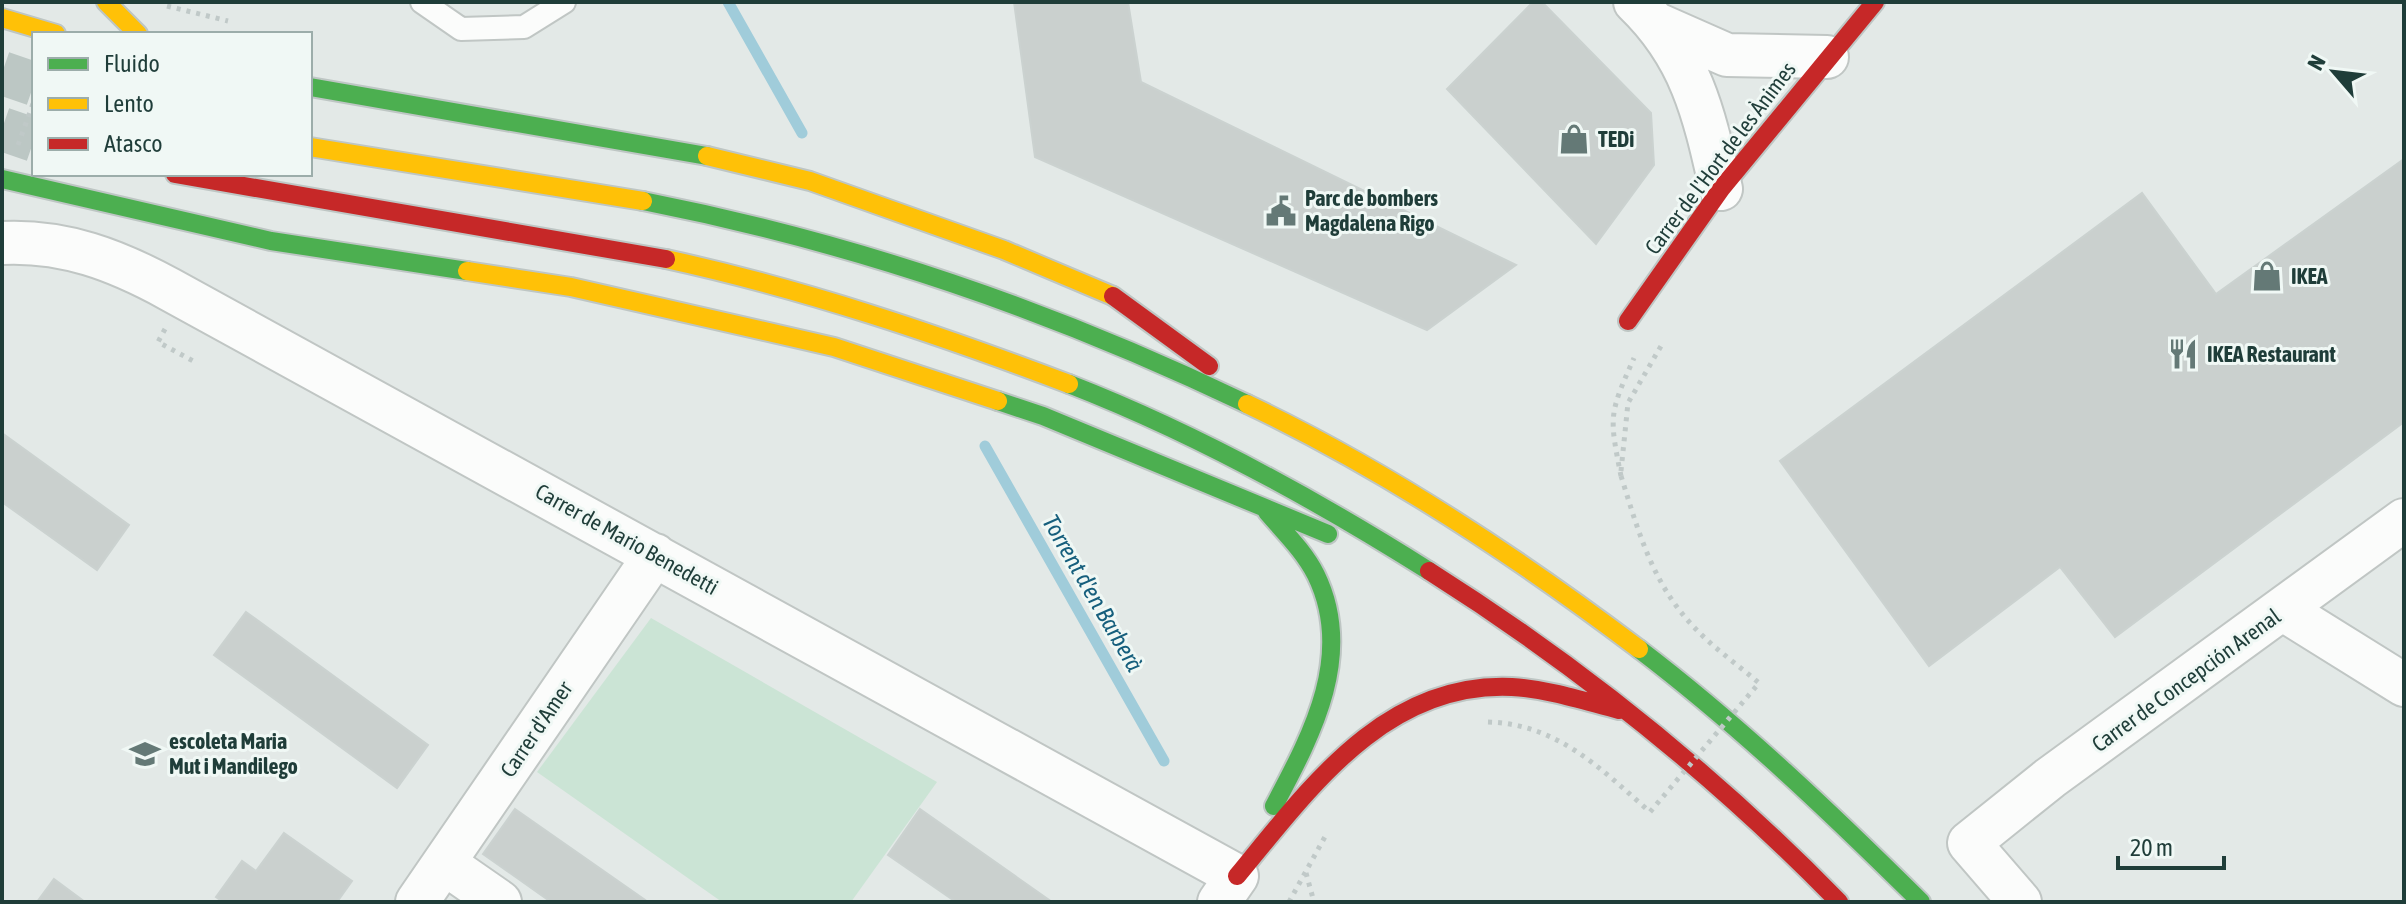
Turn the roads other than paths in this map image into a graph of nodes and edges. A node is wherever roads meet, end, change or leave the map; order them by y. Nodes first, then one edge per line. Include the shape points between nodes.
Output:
1 (106, 2) edge
2 (422, 2) edge
3 (564, 2) edge
4 (1875, 2) edge
5 (1883, 2) edge
6 (1647, 14) edge
7 (2, 18) edge
8 (49, 32) edge
9 (136, 32) edge
10 (1840, 41) junction
11 (312, 87) edge
12 (312, 147) edge
13 (187, 176) edge
14 (2, 179) edge
15 (1721, 189) junction
16 (70, 197) junction
17 (2, 199) edge
18 (2, 243) edge
19 (1628, 321) road end
20 (1285, 421) junction
21 (1263, 508) junction
22 (2404, 520) edge
23 (655, 555) junction
24 (1460, 587) junction
25 (2282, 609) junction
26 (2404, 685) edge
27 (1633, 713) junction
28 (444, 863) junction
29 (1228, 889) edge
30 (417, 902) edge
31 (500, 902) edge
32 (1839, 902) edge
33 (1921, 902) edge
34 (2020, 902) edge

1 - 9 main road
2 - 3 lane via 461,29 524,27
4 - 10 main road, Carrer de l'Hort de les Ànimes
5 - 10 main road, Carrer de l'Hort de les Ànimes
6 - 10 street via 1727,55
6 - 15 street via 1700,100
7 - 8 main road
10 - 15 main road, Carrer de l'Hort de les Ànimes
11 - 20 main road via 745,164 870,201 1109,293
12 - 20 main road via 652,203 839,245 1019,304
13 - 24 main road via 666,259 762,281 944,335 1107,398 1209,445 1294,488
14 - 16 main road
15 - 19 main road, Carrer de l'Hort de les Ànimes
16 - 17 main road
16 - 21 main road via 271,241 571,287 834,347 1043,416
18 - 23 street, Carrer de Mario Benedetti via 71,248 142,275
20 - 33 main road via 1494,542 1631,639 1777,760
21 - 24 main road
21 - 29 main road via 1321,585 1334,625 1334,654 1304,748
22 - 25 street, Carrer de Concepción Arenal
23 - 28 street, Carrer d'Amer
23 - 29 street, Carrer de Mario Benedetti
24 - 27 main road
25 - 26 street
25 - 34 street, Carrer de Concepción Arenal via 1969,843
27 - 29 main road via 1501,687 1410,707 1361,736
27 - 32 main road
28 - 30 street, Carrer d'Amer
28 - 31 street

